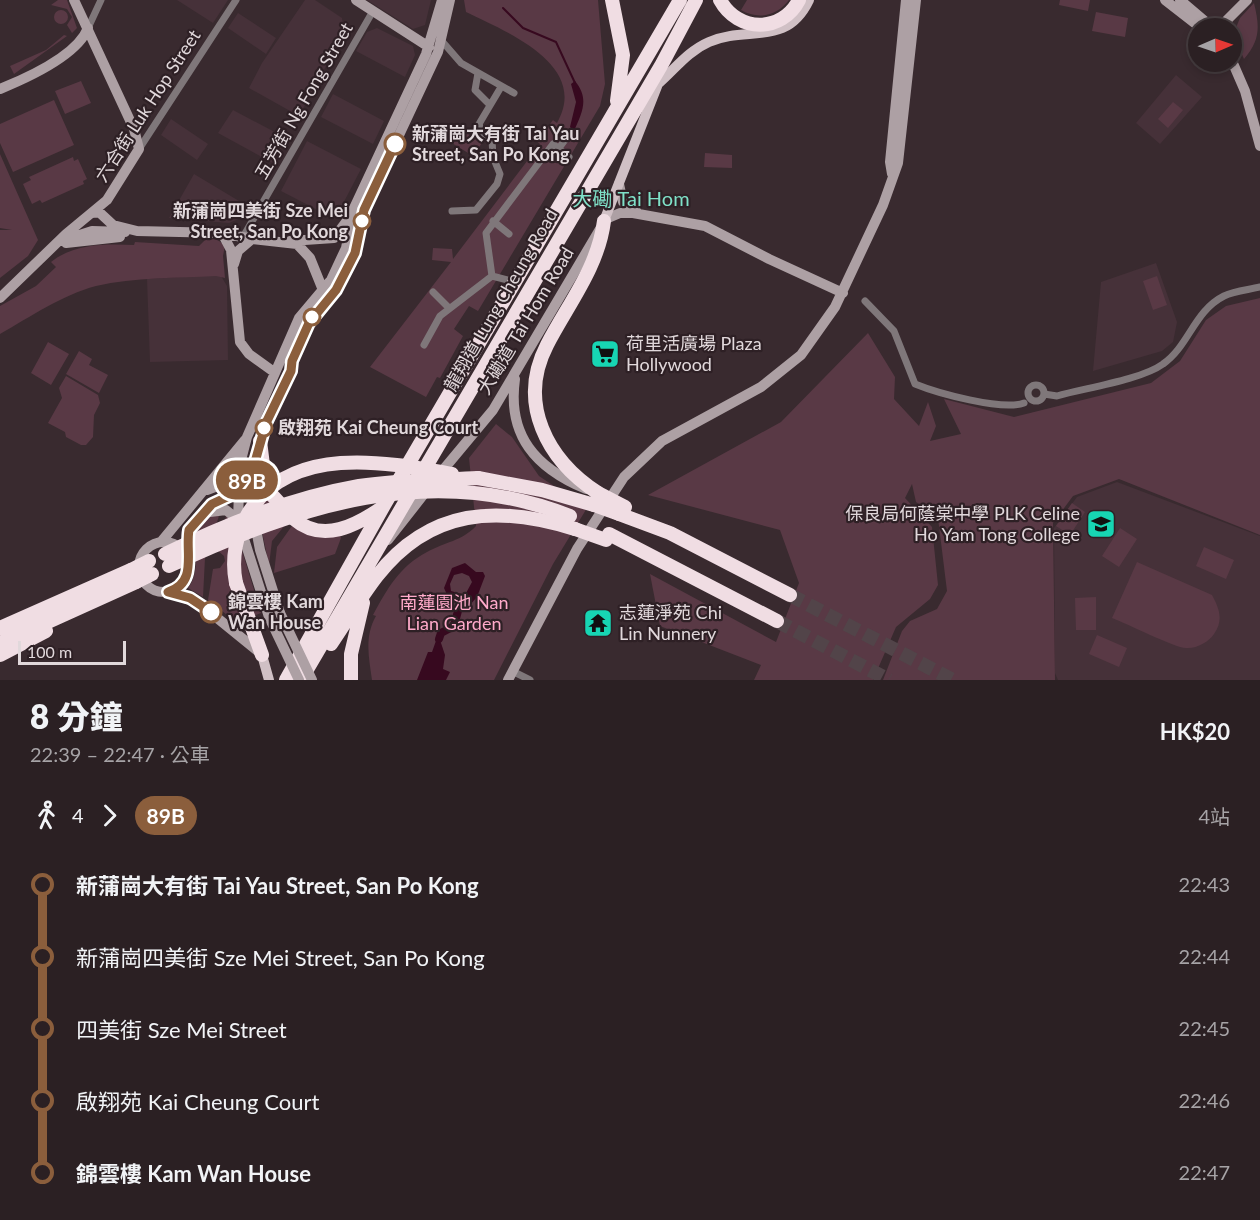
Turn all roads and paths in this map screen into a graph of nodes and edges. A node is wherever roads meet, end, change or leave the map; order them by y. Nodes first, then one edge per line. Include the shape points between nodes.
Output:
1 (74, 0) edge
2 (101, 0) edge
3 (236, 0) edge
4 (356, 0) edge
5 (442, 0) edge
6 (450, 0) edge
7 (612, 0) edge
8 (680, 0) edge
9 (696, 0) edge
10 (720, 0) edge
11 (799, 0) edge
12 (809, 0) edge
13 (906, 0) edge
14 (916, 0) edge
15 (1165, 0) edge
16 (1180, 0) edge
17 (1247, 0) edge
18 (373, 11) junction
19 (1188, 18) edge
20 (1201, 18) edge
21 (1229, 18) edge
22 (88, 28) junction
23 (441, 40) junction
24 (429, 47) junction
25 (662, 64) junction
26 (1236, 72) edge
27 (478, 73) junction
28 (659, 83) junction
29 (501, 87) junction
30 (0, 89) edge
31 (514, 93) dead end
32 (490, 105) junction
33 (616, 109) junction
34 (565, 140) dead end
35 (1260, 146) edge
36 (559, 148) junction
37 (139, 149) junction
38 (569, 157) dead end
39 (892, 174) junction
40 (619, 184) junction
41 (107, 200) junction
42 (452, 211) dead end
43 (352, 214) junction
44 (640, 214) junction
45 (90, 215) junction
46 (106, 218) junction
47 (605, 220) junction
48 (493, 221) junction
49 (96, 231) junction
50 (137, 231) junction
51 (222, 233) junction
52 (509, 234) dead end
53 (247, 238) junction
54 (289, 241) junction
55 (56, 243) junction
56 (234, 270) junction
57 (492, 276) junction
58 (515, 282) junction
59 (1260, 288) edge
60 (4, 289) edge
61 (433, 292) dead end
62 (843, 293) junction
63 (325, 294) junction
64 (0, 298) edge
65 (866, 301) dead end
66 (449, 308) junction
67 (424, 345) dead end
68 (292, 361) junction
69 (274, 372) junction
70 (516, 374) junction
71 (1044, 394) dead end
72 (1024, 403) dead end
73 (254, 439) junction
74 (478, 478) junction
75 (244, 484) junction
76 (206, 490) junction
77 (272, 494) junction
78 (608, 500) junction
79 (383, 507) junction
80 (622, 510) junction
81 (202, 513) junction
82 (238, 520) junction
83 (607, 537) junction
84 (161, 542) junction
85 (188, 562) junction
86 (367, 566) junction
87 (368, 590) junction
88 (168, 592) junction
89 (790, 596) tunnel mouth
90 (83, 607) junction
91 (275, 615) junction
92 (777, 621) tunnel mouth
93 (0, 628) edge
94 (0, 643) edge
95 (0, 655) edge
96 (262, 655) junction
97 (510, 675) edge
98 (269, 680) edge
99 (286, 680) edge
100 (302, 680) edge
101 (312, 680) edge
102 (351, 680) edge
103 (531, 680) edge

1 - 22 main road
2 - 22 street
3 - 37 street, 六合街 Luk Hop Street
4 - 18 main road
5 - 24 main road
6 - 23 main road
7 - 33 highway via 623,55
8 - 33 highway, 龍翔道 Lung Cheung Road
9 - 25 highway, 龍翔道 Lung Cheung Road
10 - 11 highway via 735,18 758,25 784,18
12 - 28 main road via 788,26 772,33 733,35 706,43
13 - 39 main road
14 - 39 main road via 900,151
15 - 19 main road
16 - 20 main road
17 - 21 main road
18 - 24 main road
18 - 53 street, 五芳街 Ng Fong Street
22 - 30 main road via 84,39 68,52
22 - 37 main road via 134,129
23 - 24 main road
23 - 27 street via 453,56
23 - 63 main road via 364,210 355,253 340,284
24 - 43 main road
25 - 28 main road, 大磡道 Tai Hom Road
25 - 86 highway, 龍翔道 Lung Cheung Road
26 - 35 main road
27 - 29 street
27 - 32 street via 475,90
28 - 40 main road, 大磡道 Tai Hom Road
29 - 31 street
29 - 32 street
32 - 42 street via 480,127 492,140 499,181 480,207 469,212
33 - 58 highway, 龍翔道 Lung Cheung Road
34 - 36 street
36 - 38 street
36 - 48 street via 553,144
37 - 41 main road, 六合街 Luk Hop Street
39 - 62 main road via 883,206
40 - 44 main road via 624,203
40 - 47 main road, 大磡道 Tai Hom Road
41 - 45 main road, 六合街 Luk Hop Street
41 - 46 main road, 六合街 Luk Hop Street
43 - 54 main road via 334,238
43 - 63 main road via 346,248
44 - 47 main road via 620,213
44 - 62 main road via 705,226
45 - 46 main road via 99,212
45 - 49 main road via 87,224
45 - 55 main road, 六合街 Luk Hop Street
46 - 49 main road via 106,225
46 - 50 main road via 114,226
47 - 70 main road, 大磡道 Tai Hom Road
47 - 80 highway, bridge via 597,252 580,290 542,355 536,387 537,416 548,444 567,469
48 - 52 street
48 - 57 street via 486,233
49 - 50 main road
49 - 55 main road
50 - 51 main road
50 - 55 main road via 117,238
51 - 53 main road
51 - 56 main road via 229,242
53 - 54 main road
53 - 56 main road via 238,251
54 - 63 main road via 306,252
55 - 60 main road, 六合街 Luk Hop Street
56 - 69 main road via 240,342 249,354
57 - 58 street
57 - 66 street
58 - 79 highway, 龍翔道 Lung Cheung Road
59 - 71 street via 1230,294 1212,303 1178,351 1160,366 1057,396
60 - 64 main road, 六合街 Luk Hop Street
61 - 66 street
62 - 78 main road via 801,355 761,387 662,441 630,471
63 - 68 main road
63 - 69 main road via 299,318
65 - 72 street via 894,332 915,384 1002,404
66 - 67 street
68 - 69 main road
68 - 73 main road via 291,371
69 - 73 main road
70 - 78 main road via 514,414 533,454 551,471
70 - 86 main road, 大磡道 Tai Hom Road via 493,410
73 - 75 main road
73 - 75 main road via 255,462
73 - 76 main road via 222,464
73 - 77 highway
74 - 80 highway, bridge
74 - 93 highway, bridge via 373,484 286,504 222,528
74 - 96 highway, bridge via 368,463 330,464 294,473 268,490 246,516 234,554 236,583
75 - 76 main road
75 - 77 highway
75 - 81 street
75 - 82 main road
75 - 91 main road
76 - 84 main road
77 - 79 highway via 296,520 322,531 346,529
78 - 97 main road
79 - 99 highway, 龍翔道 Lung Cheung Road
80 - 89 highway
81 - 82 main road via 226,510
81 - 85 street via 189,530
82 - 91 main road
83 - 87 highway, bridge via 513,515 478,515 444,524 403,549
83 - 90 highway, bridge via 558,512 513,499 440,492 382,495 320,506 262,525
83 - 92 highway via 632,545
84 - 85 main road via 176,545
84 - 88 main road via 143,554 140,573 145,584
85 - 88 main road via 186,579
86 - 100 highway, 龍翔道 Lung Cheung Road
87 - 100 highway
87 - 102 highway via 351,654
88 - 96 main road via 200,604
90 - 94 highway
90 - 95 highway
91 - 100 main road, bridge
91 - 101 main road, bridge
96 - 98 main road
97 - 103 street

